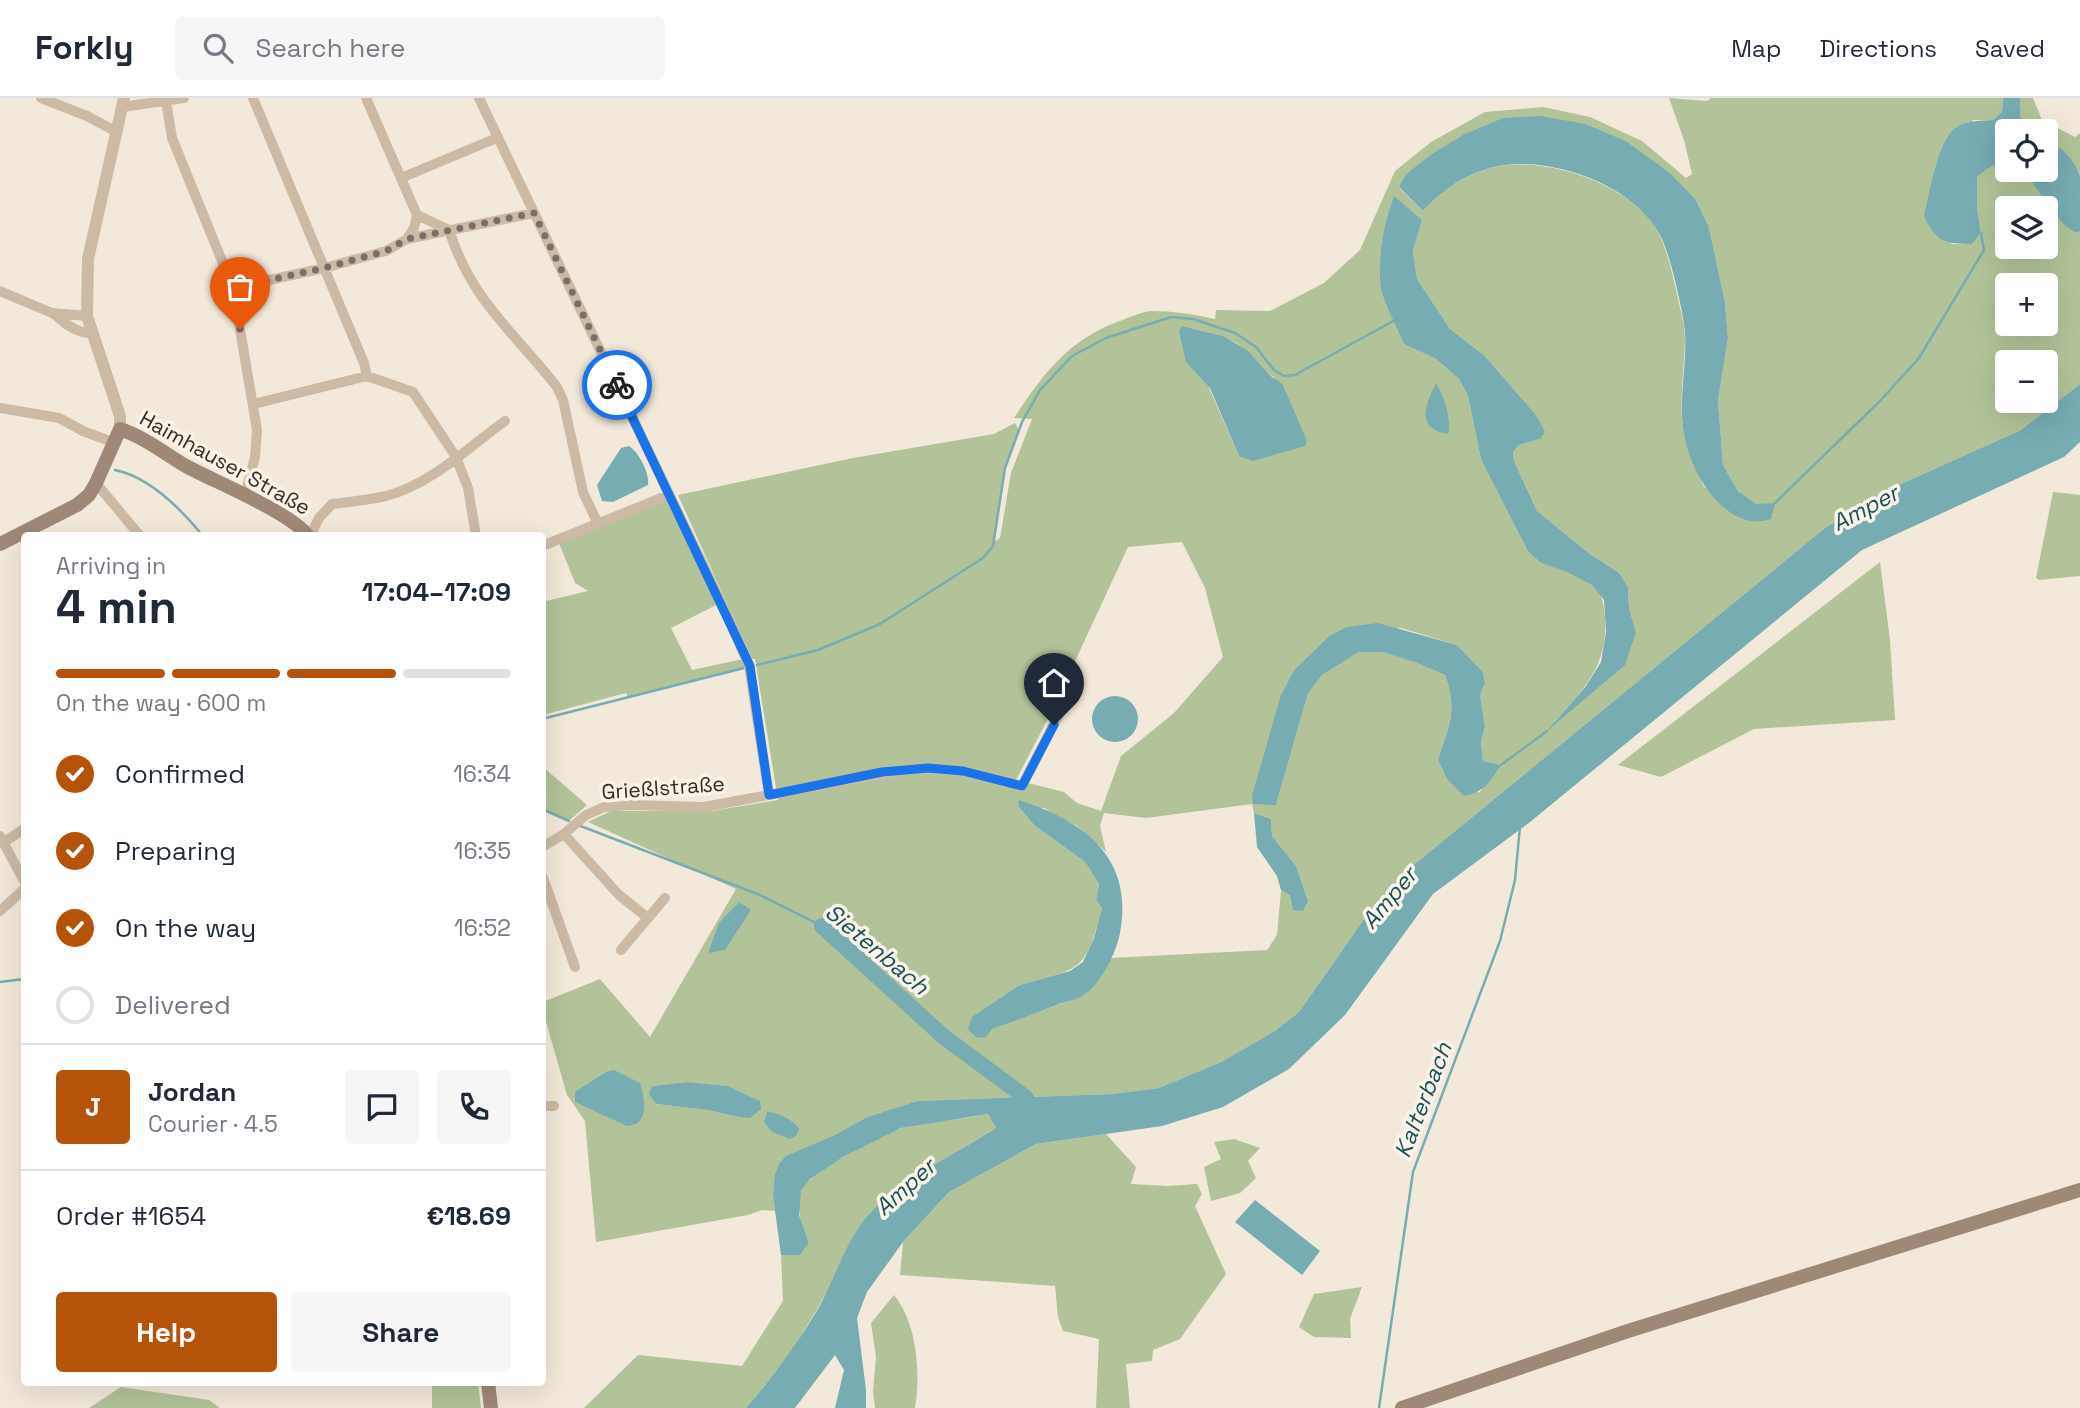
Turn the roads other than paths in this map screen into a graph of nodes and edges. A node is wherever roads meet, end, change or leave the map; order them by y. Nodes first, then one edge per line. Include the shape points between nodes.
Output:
1 (41, 98) edge
2 (184, 98) edge
3 (253, 98) edge
4 (366, 98) edge
5 (479, 98) edge
6 (166, 101) junction
7 (123, 103) edge
8 (117, 132) junction
9 (492, 140) dead end
10 (401, 178) junction
11 (534, 213) junction
12 (417, 215) junction
13 (449, 230) junction
14 (407, 239) junction
15 (324, 268) junction
16 (233, 288) junction
17 (0, 291) edge
18 (52, 313) junction
19 (87, 316) junction
20 (93, 333) junction
21 (367, 376) junction
22 (254, 404) junction
23 (0, 408) edge
24 (505, 421) dead end
25 (118, 436) junction
26 (456, 457) junction
27 (96, 484) junction
28 (669, 495) junction
29 (245, 496) junction
30 (598, 524) junction
31 (24, 532) edge
32 (137, 532) edge
33 (304, 532) edge
34 (311, 532) edge
35 (475, 532) edge
36 (21, 533) edge
37 (0, 544) edge
38 (546, 544) edge
39 (1059, 714) dead end
40 (769, 795) junction
41 (21, 830) edge
42 (564, 834) junction
43 (2, 839) edge
44 (546, 845) edge
45 (21, 875) edge
46 (546, 886) edge
47 (21, 892) edge
48 (665, 898) dead end
49 (0, 911) edge
50 (648, 918) junction
51 (621, 950) dead end
52 (575, 967) dead end
53 (2080, 1190) edge
54 (488, 1386) edge
55 (491, 1408) edge
56 (1402, 1408) edge

1 - 8 street
2 - 6 street
3 - 15 street
4 - 10 street
5 - 11 street
6 - 7 street
6 - 16 street via 172,138
7 - 8 street
8 - 19 street via 88,259
9 - 10 street
10 - 12 street
11 - 13 street
11 - 28 street
12 - 13 street
12 - 14 street
13 - 14 street
13 - 30 street via 490,310 557,387 583,492
14 - 15 street via 386,251
15 - 16 street
15 - 21 street
16 - 22 street
17 - 18 street
18 - 19 street
18 - 20 street via 83,333
19 - 20 street
20 - 25 street via 120,416
21 - 22 street
21 - 26 street via 413,392
22 - 29 street via 255,457
23 - 25 street via 59,418 83,431
24 - 26 street
25 - 27 main road
25 - 29 main road, Haimhauser Straße via 138,435
26 - 34 street via 387,496 332,503
26 - 35 street via 468,488
27 - 31 main road via 77,505
27 - 32 street
28 - 30 street
28 - 40 street via 750,666
29 - 33 main road, Haimhauser Straße
30 - 38 street
36 - 37 main road
39 - 40 street, Grießlstraße via 1022,786 963,771 928,768 882,772
40 - 42 street, Grießlstraße via 704,807 604,807
41 - 43 street
42 - 44 street, Grießlstraße
42 - 50 street via 619,895
43 - 45 street
46 - 52 street
47 - 49 street
48 - 50 street
50 - 51 street
53 - 56 main road via 1628,1331
54 - 55 main road

